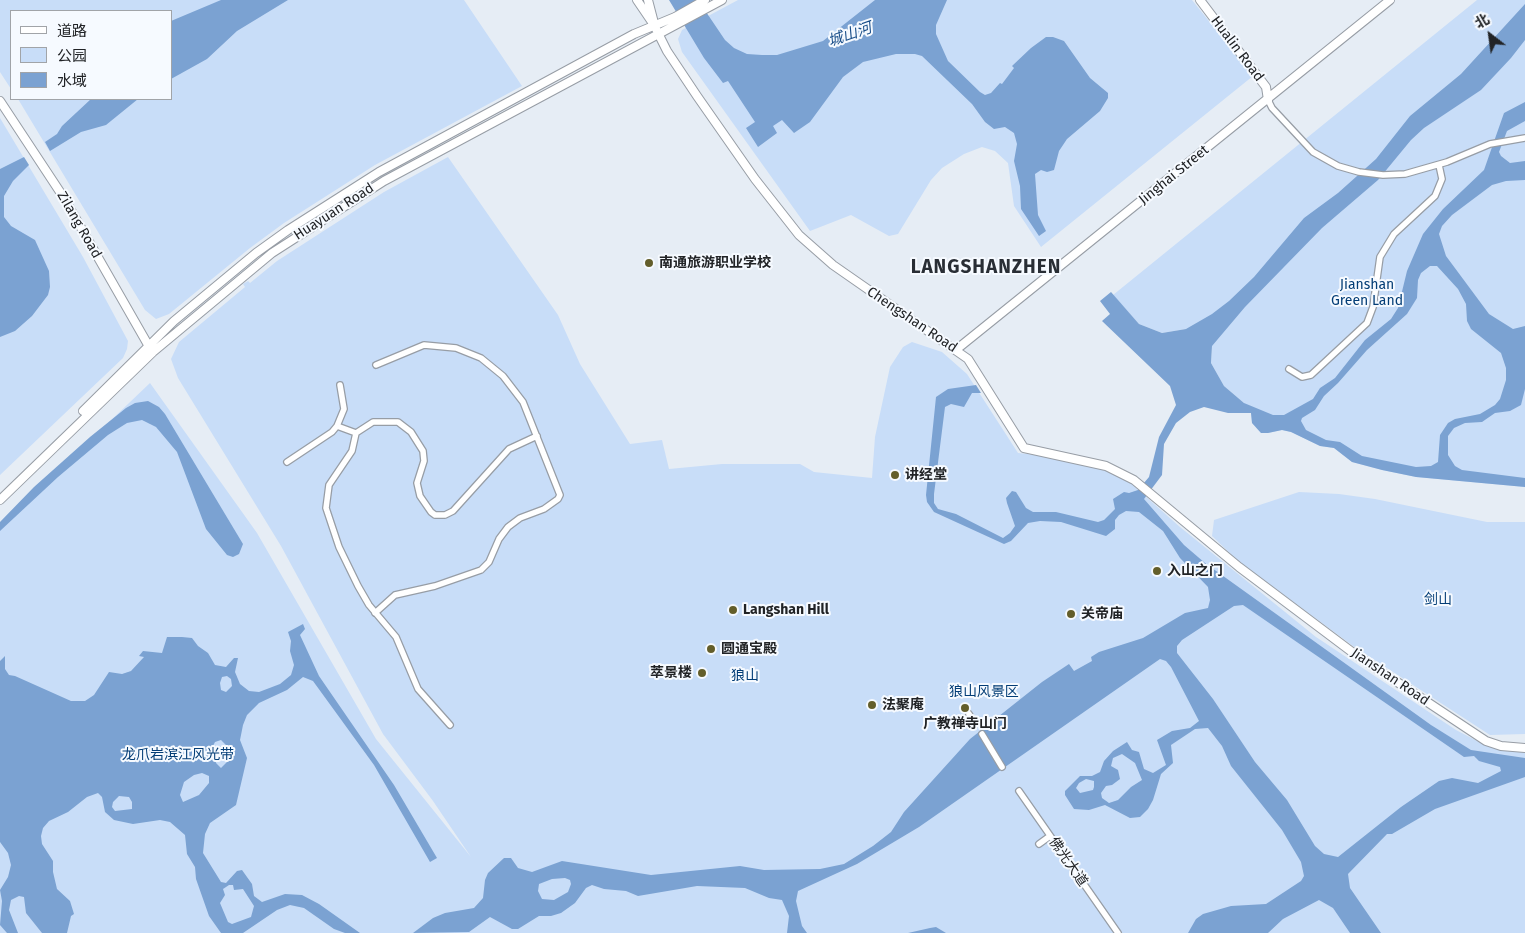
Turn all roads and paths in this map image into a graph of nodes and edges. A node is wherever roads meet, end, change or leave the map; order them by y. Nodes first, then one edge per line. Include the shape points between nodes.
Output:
1 (637, 0) edge
2 (648, 0) edge
3 (722, 0) edge
4 (1200, 0) edge
5 (1390, 0) edge
6 (704, 4) edge
7 (677, 20) junction
8 (654, 25) junction
9 (658, 35) junction
10 (1268, 100) junction
11 (0, 101) edge
12 (1525, 138) edge
13 (1439, 165) junction
14 (151, 349) junction
15 (957, 349) junction
16 (376, 365) dead end
17 (1290, 369) dead end
18 (340, 385) dead end
19 (337, 426) junction
20 (356, 433) junction
21 (536, 436) junction
22 (287, 462) dead end
23 (0, 493) edge
24 (0, 500) edge
25 (1265, 585) joint
26 (376, 613) junction
27 (969, 714) dead end
28 (975, 724) dead end
29 (450, 725) dead end
30 (982, 734) dead end
31 (1525, 748) edge
32 (1002, 767) dead end
33 (1019, 791) dead end
34 (1050, 836) junction
35 (1039, 844) dead end
36 (1118, 933) edge

1 - 8 street, Chengshan Road
2 - 8 street, Chengshan Road
3 - 6 street, Huayuan Road
4 - 10 street, Hualin Road via 1266,87
5 - 10 street, Jinghai Street
6 - 7 street, Huayuan Road
7 - 8 street, Huayuan Road
7 - 9 street, Huayuan Road
8 - 9 street, Chengshan Road
8 - 14 street, Huayuan Road via 379,172 256,253 174,321
9 - 14 street, Huayuan Road via 384,181 272,253
9 - 15 street, Chengshan Road via 755,179 799,235 868,291
10 - 13 street via 1312,152 1338,166 1383,175 1405,174
10 - 15 street, Jinghai Street
11 - 14 street, Zilang Road via 64,198
12 - 13 street via 1490,144
13 - 17 street via 1442,179 1435,196 1394,234 1380,257 1373,307 1367,323 1311,375 1302,378
14 - 23 street, Huayuan Road
14 - 24 street, Huayuan Road
15 - 25 street, Chengshan Road via 968,359 1024,448 1106,466 1134,480
16 - 21 street via 424,345 469,352 491,365 513,387 523,402
18 - 19 street via 344,409
19 - 20 street
19 - 22 street
20 - 21 street via 378,421 398,422 406,427 420,444 424,456 417,483 420,496 431,512 440,516 454,511 509,449
20 - 26 street via 352,451 328,485 325,500 339,547 364,597
21 - 26 street via 559,488 558,499 544,509 513,522 481,570 396,595
25 - 31 street, Jianshan Road via 1352,652 1486,741
26 - 29 street via 396,637 418,689
27 - 28 street
30 - 32 street
33 - 34 street, 佛光大道
34 - 35 street
34 - 36 street, 佛光大道

